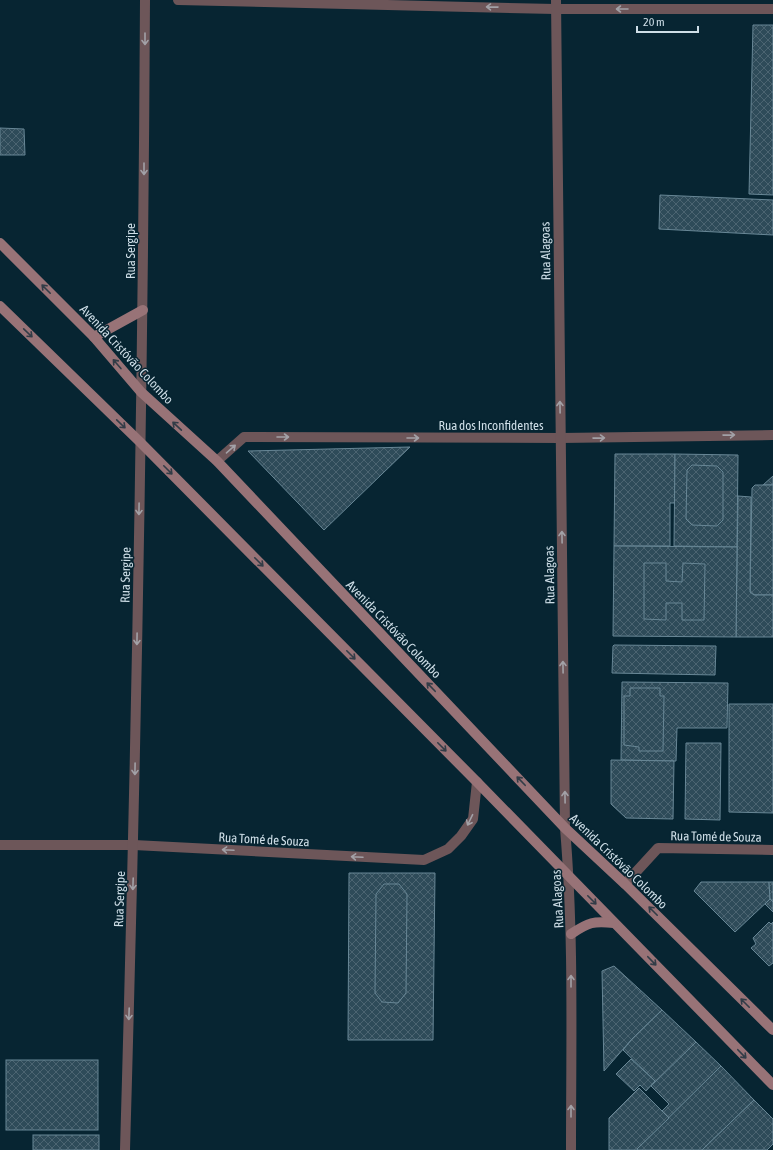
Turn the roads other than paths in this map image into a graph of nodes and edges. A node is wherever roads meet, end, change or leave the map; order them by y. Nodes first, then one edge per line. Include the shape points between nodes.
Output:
1 (145, 0) edge
2 (178, 0) edge
3 (555, 4) edge
4 (773, 9) edge
5 (0, 243) edge
6 (0, 306) edge
7 (143, 310) junction
8 (94, 337) junction
9 (141, 392) junction
10 (773, 435) edge
11 (561, 438) junction
12 (140, 442) junction
13 (217, 461) junction
14 (477, 782) junction
15 (565, 828) junction
16 (0, 845) edge
17 (134, 845) junction
18 (773, 850) edge
19 (569, 878) junction
20 (625, 884) junction
21 (614, 923) junction
22 (571, 934) junction
23 (773, 1030) edge
24 (773, 1085) edge
25 (125, 1150) edge
26 (571, 1150) edge

1 -> 7 street, Rua Sergipe
3 -> 2 street
4 -> 3 street
11 -> 3 street, Rua Alagoas
8 -> 5 main road, Avenida Cristóvão Colombo
6 -> 12 main road
7 - 8 main road
7 - 9 street, Rua Sergipe
9 -> 8 main road, Avenida Cristóvão Colombo
9 - 12 street, Rua Sergipe
13 -> 9 main road, Avenida Cristóvão Colombo
11 -> 10 street, Rua dos Inconfidentes
13 -> 11 street, Rua dos Inconfidentes via 244,437
15 -> 11 street, Rua Alagoas
12 -> 14 main road
12 -> 17 street, Rua Sergipe
15 -> 13 main road, Avenida Cristóvão Colombo
14 -> 17 street, Rua Tomé de Souza via 473,819 448,849 424,860
14 - 19 main road
15 - 19 street, Rua Alagoas
15 - 20 main road, Avenida Cristóvão Colombo
16 - 17 street, Rua Tomé de Souza
17 -> 25 street, Rua Sergipe
18 - 20 street, Rua Tomé de Souza via 658,848
19 -> 21 main road
19 - 22 street, Rua Alagoas
23 -> 20 main road, Avenida Cristóvão Colombo
21 - 22 main road via 597,922 584,925
21 -> 24 main road
26 -> 22 street, Rua Alagoas

